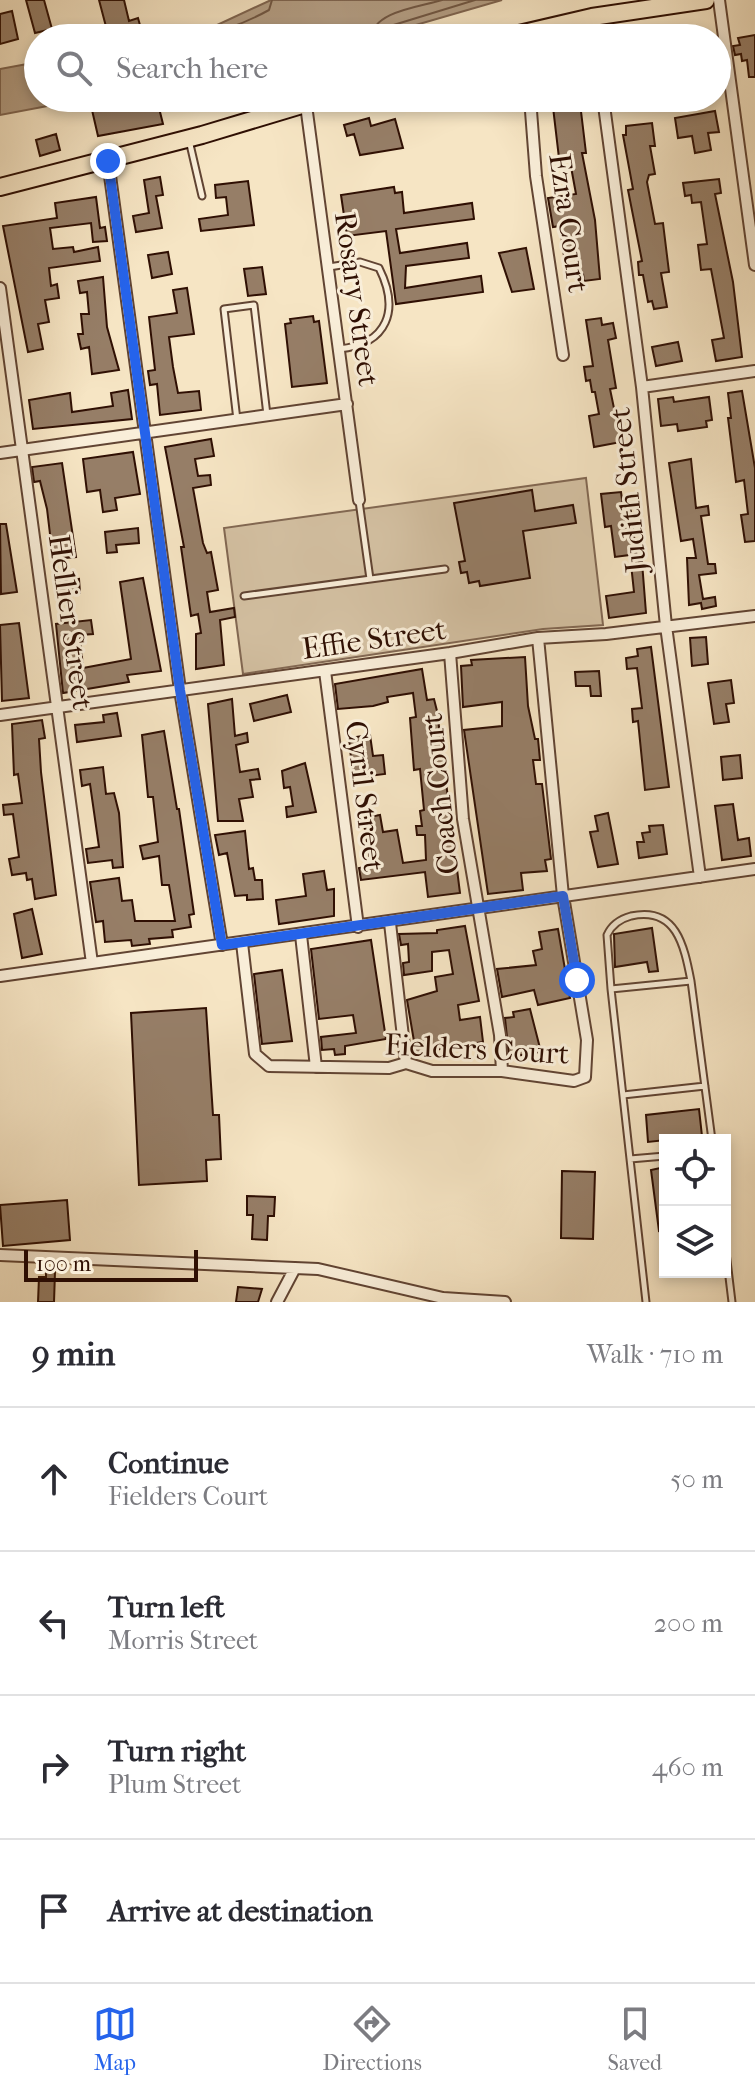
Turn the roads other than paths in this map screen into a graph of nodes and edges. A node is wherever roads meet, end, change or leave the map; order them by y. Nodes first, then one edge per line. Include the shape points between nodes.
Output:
1 (706, 0) edge
2 (719, 0) edge
3 (592, 17) junction
4 (565, 24) edge
5 (593, 24) edge
6 (722, 24) edge
7 (731, 88) edge
8 (282, 112) edge
9 (307, 112) edge
10 (531, 112) edge
11 (605, 112) edge
12 (189, 139) junction
13 (108, 161) junction
14 (0, 187) edge
15 (202, 196) dead end
16 (755, 265) edge
17 (328, 267) junction
18 (0, 288) edge
19 (339, 349) junction
20 (563, 355) dead end
21 (755, 371) edge
22 (642, 387) junction
23 (347, 404) junction
24 (268, 416) junction
25 (237, 420) junction
26 (146, 432) junction
27 (23, 450) junction
28 (0, 453) edge
29 (359, 500) joint
30 (445, 569) dead end
31 (370, 579) junction
32 (244, 596) dead end
33 (755, 616) edge
34 (666, 626) junction
35 (538, 638) junction
36 (450, 653) junction
37 (325, 671) junction
38 (180, 690) junction
39 (58, 707) junction
40 (0, 715) edge
41 (755, 869) edge
42 (700, 877) junction
43 (563, 896) junction
44 (477, 908) junction
45 (390, 923) junction
46 (358, 927) junction
47 (301, 935) junction
48 (242, 943) junction
49 (222, 945) junction
50 (92, 963) junction
51 (0, 976) edge
52 (691, 981) junction
53 (611, 989) junction
54 (406, 1063) junction
55 (316, 1067) junction
56 (502, 1071) junction
57 (705, 1086) junction
58 (623, 1095) junction
59 (711, 1134) edge
60 (659, 1157) edge
61 (630, 1159) junction
62 (0, 1255) edge
63 (295, 1268) junction
64 (729, 1278) edge
65 (277, 1302) edge
66 (494, 1302) edge
67 (505, 1302) edge
68 (646, 1302) edge
69 (732, 1302) edge

1 - 3 main road
2 - 6 street
3 - 4 main road
3 - 5 street
7 - 16 street
8 - 12 main road
9 - 17 street, Rosary Street
10 - 20 street, Ezra Court
11 - 22 street, Judith Street
12 - 13 main road
12 - 15 lane
13 - 14 main road
13 - 26 street
17 - 19 street, Rosary Street
17 - 19 lane via 360,262 379,268 390,307 381,332 357,347
18 - 27 street, Hellier Street
19 - 23 street, Rosary Street
21 - 22 street
22 - 34 street, Judith Street
23 - 24 street
23 - 29 street, Rosary Street
24 - 25 street
24 - 25 lane via 254,305 224,309
25 - 26 street
26 - 27 street
26 - 38 street
27 - 28 street
27 - 39 street, Hellier Street
29 - 31 lane
30 - 31 lane
31 - 32 lane
33 - 34 street, Effie Street
34 - 35 street, Effie Street
34 - 42 street, Judith Street
35 - 36 street, Effie Street
35 - 43 street, Fielders Court
36 - 37 street, Effie Street
36 - 44 street, Coach Court via 463,819
37 - 38 street, Effie Street
37 - 46 street, Cyril Street
38 - 39 street, Effie Street
38 - 49 street
39 - 40 street, Effie Street
39 - 50 street, Hellier Street
41 - 42 street
42 - 43 street
43 - 44 street
43 - 56 street, Fielders Court via 587,1040 585,1077 574,1081
44 - 45 street
44 - 56 street, Coach Court
45 - 46 street
45 - 54 street
46 - 47 street
47 - 48 street
47 - 55 street
48 - 49 street
48 - 55 street, Fielders Court via 255,1054 269,1066
49 - 50 street
50 - 51 street
52 - 53 lane
52 - 53 lane via 670,924 661,916 640,914 620,920 607,935
52 - 57 lane
53 - 58 lane
54 - 55 street, Fielders Court via 389,1068
54 - 56 street, Fielders Court via 432,1071
57 - 58 lane
57 - 59 lane
58 - 61 lane
60 - 61 lane
61 - 68 lane
62 - 63 street
63 - 65 street
63 - 66 street via 443,1298
64 - 69 lane
66 - 67 street

